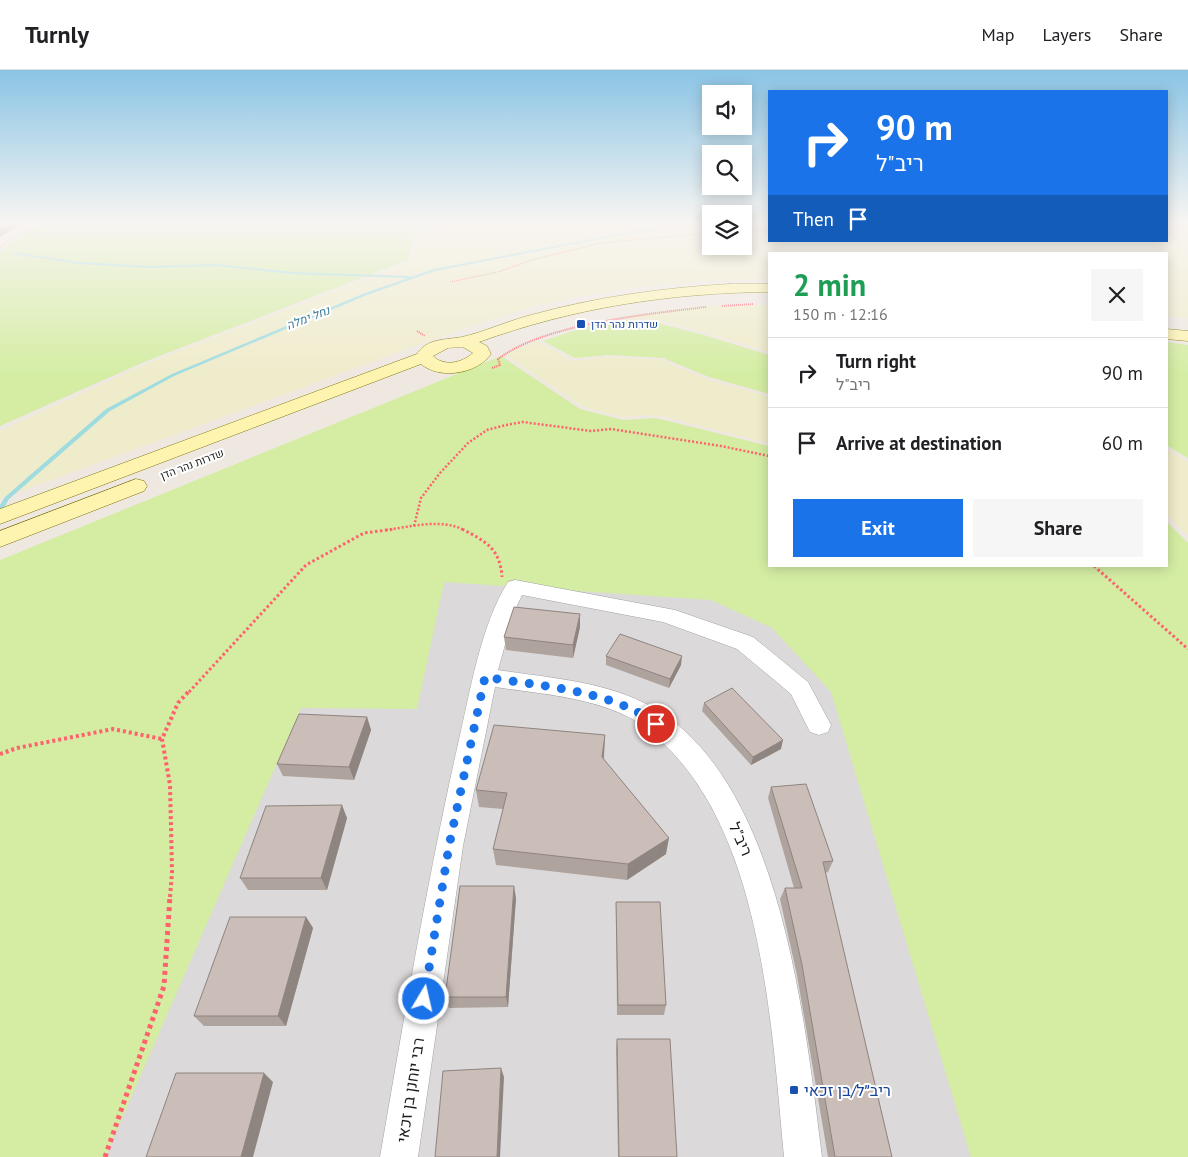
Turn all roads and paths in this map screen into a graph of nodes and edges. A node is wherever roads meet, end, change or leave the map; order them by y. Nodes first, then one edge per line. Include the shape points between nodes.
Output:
1 (490, 274) edge
2 (450, 282) dead end
3 (768, 288) edge
4 (764, 300) edge
5 (710, 306) dead end
6 (720, 306) dead end
7 (1168, 324) edge
8 (1188, 326) edge
9 (1168, 334) edge
10 (1188, 336) edge
11 (460, 343) junction
12 (481, 350) junction
13 (432, 361) junction
14 (500, 365) dead end
15 (768, 456) edge
16 (0, 518) edge
17 (414, 526) junction
18 (0, 540) edge
19 (1095, 567) edge
20 (503, 612) junction
21 (1188, 649) edge
22 (485, 677) junction
23 (819, 725) dead end
24 (162, 739) junction
25 (0, 754) edge
26 (105, 1157) edge
27 (399, 1157) edge
28 (803, 1157) edge

1 - 2 path
3 - 11 main road, שדרות נהר הדן via 664,293 597,303 552,313
4 - 6 path
4 - 12 main road, שדרות נהר הדן via 723,297 610,311 569,320
5 - 14 path via 613,320 548,336 503,352 498,359
7 - 8 main road
9 - 10 main road
11 - 12 main road, שדרות נהר הדן via 474,345
11 - 13 main road, שדרות נהר הדן via 437,345 426,352
12 - 13 main road, שדרות נהר הדן via 480,358 467,364
13 - 16 main road, שדרות נהר הדן
13 - 18 main road, שדרות נהר הדן
15 - 17 path via 611,429 591,431 523,422 506,425 487,430 468,443 440,473 421,498
17 - 20 path via 455,525 488,543 501,564
17 - 24 path via 364,534 306,565 178,703
19 - 21 path
20 - 22 street, רבי יוחנן בן זכאי
20 - 23 street, רבי יוחנן בן זכאי via 515,587 667,614 745,644 800,688
22 - 27 street, רבי יוחנן בן זכאי via 449,846
22 - 28 street, ריב"ל via 614,700 644,714 680,742 707,776 737,826 752,862 772,936
24 - 25 path via 113,729
24 - 26 path via 170,785 172,872 164,986

